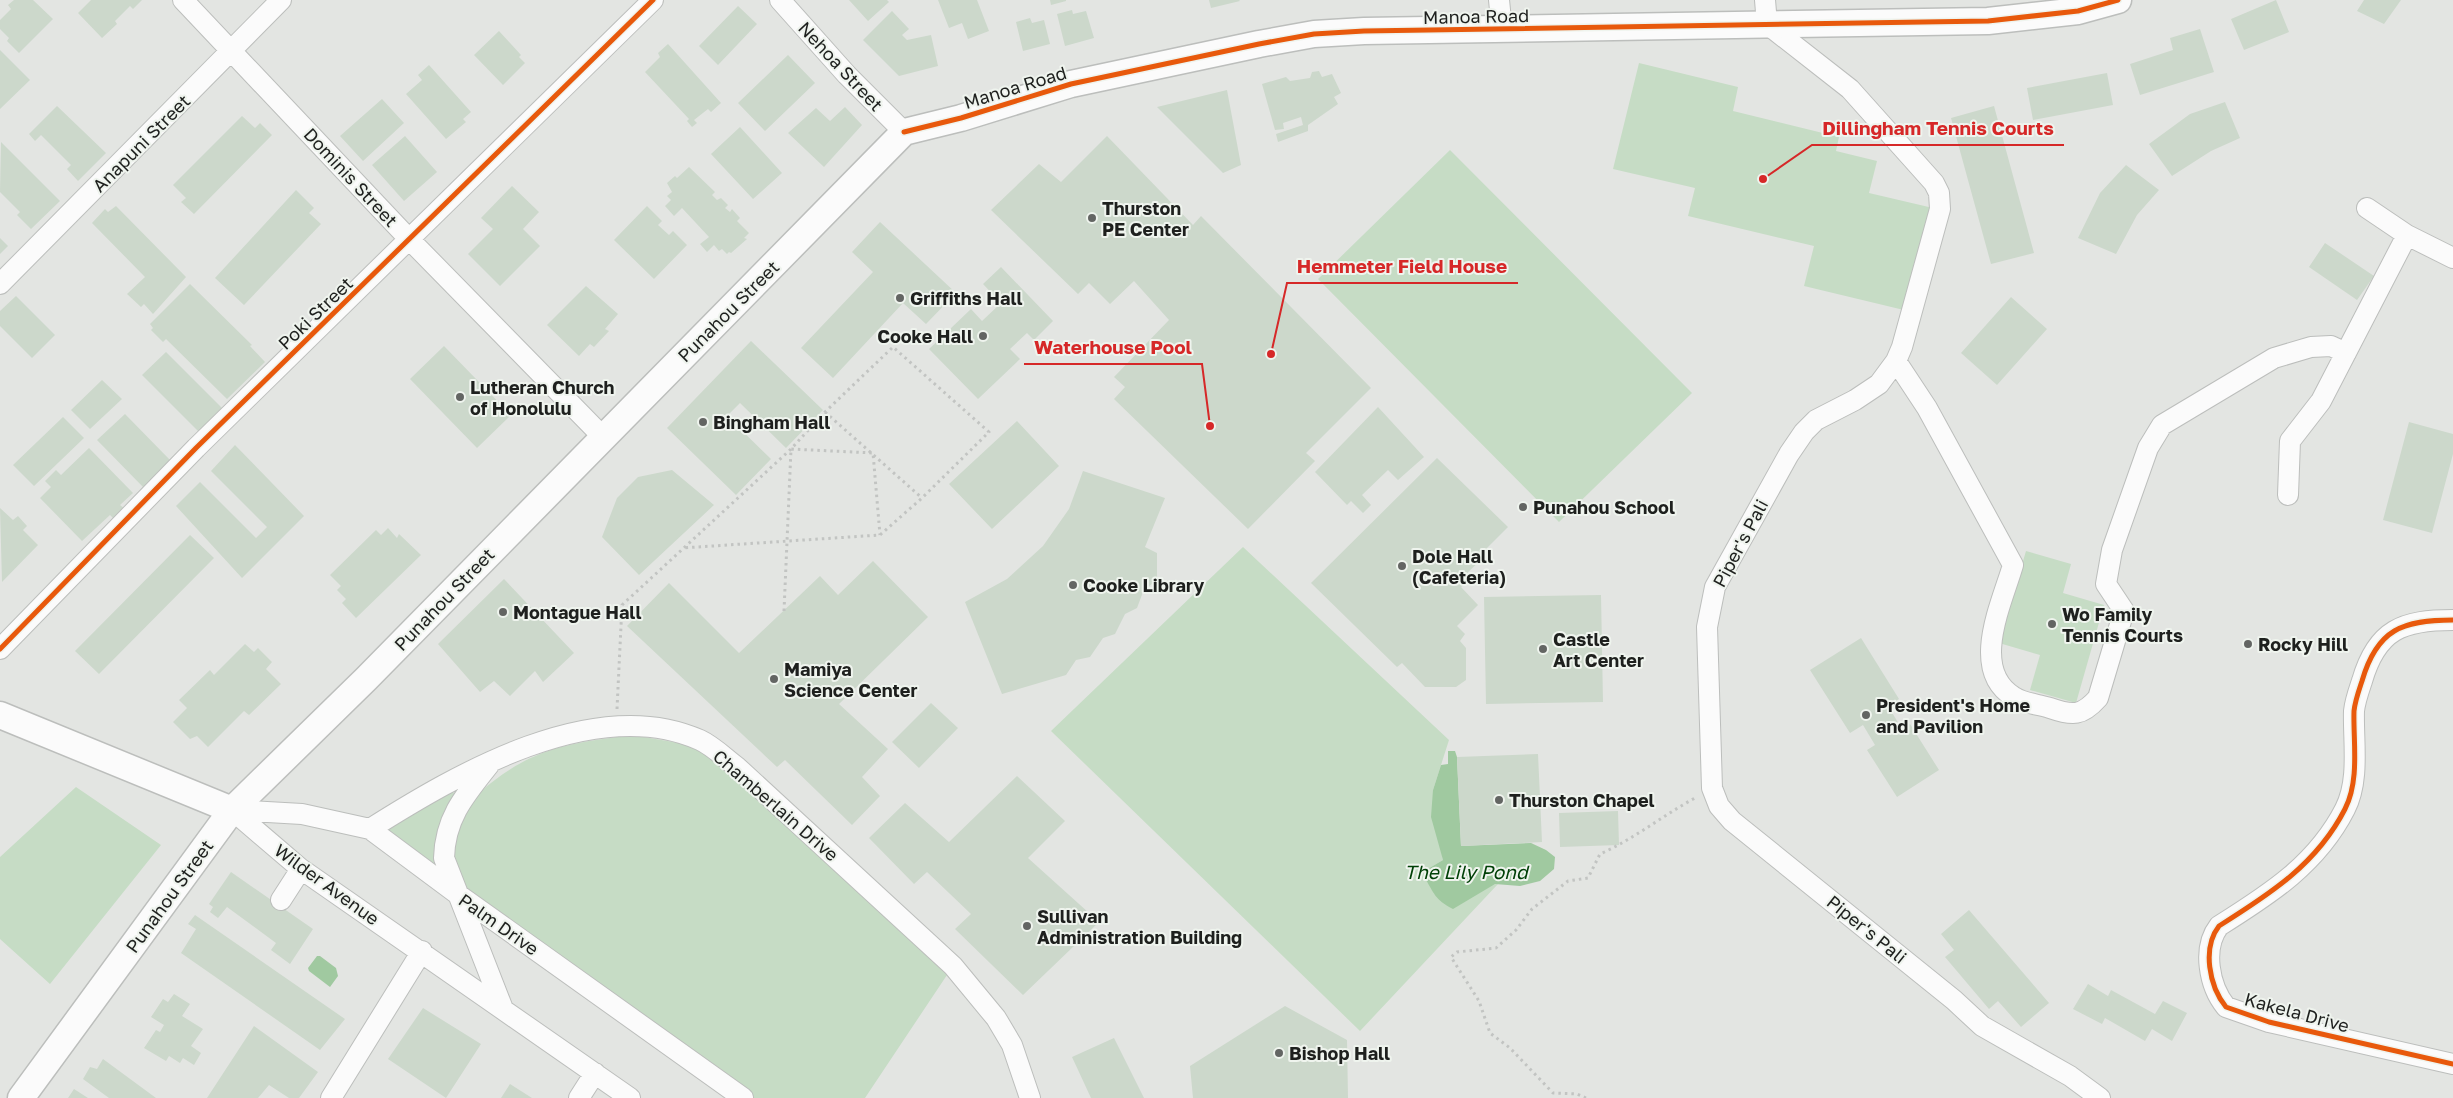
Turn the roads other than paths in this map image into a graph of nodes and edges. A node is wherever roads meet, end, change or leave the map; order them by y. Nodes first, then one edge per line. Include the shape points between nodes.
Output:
1 (183, 0) edge
2 (281, 0) edge
3 (653, 0) edge
4 (780, 0) edge
5 (1500, 0) edge
6 (2118, 0) edge
7 (1766, 12) edge
8 (1502, 30) junction
9 (232, 52) junction
10 (904, 132) junction
11 (2367, 208) dead end
12 (2407, 235) junction
13 (410, 240) junction
14 (2453, 258) edge
15 (0, 284) edge
16 (2346, 353) junction
17 (1896, 361) junction
18 (604, 438) junction
19 (2288, 495) dead end
20 (2453, 620) edge
21 (0, 649) edge
22 (0, 715) edge
23 (491, 762) junction
24 (232, 810) junction
25 (370, 829) junction
26 (301, 868) junction
27 (456, 893) junction
28 (281, 900) dead end
29 (422, 951) junction
30 (503, 1009) junction
31 (2453, 1064) edge
32 (595, 1073) junction
33 (21, 1098) edge
34 (331, 1098) edge
35 (579, 1098) edge
36 (630, 1098) edge
37 (743, 1098) edge
38 (1030, 1098) edge
39 (2100, 1098) edge

1 - 9 street, Dominis Street
2 - 9 street, Anapuni Street
3 - 13 street, Poki Street
4 - 10 street, Nehoa Street via 847,75
5 - 8 street
6 - 7 main road, Manoa Road via 2078,10 1988,21
7 - 8 main road, Manoa Road
7 - 17 street, Piper's Pali via 1850,89 1934,183 1939,193 1939,215
8 - 10 main road, Manoa Road via 1314,34 1071,84
9 - 13 street, Dominis Street
9 - 15 street, Anapuni Street
10 - 18 main road, Punahou Street
11 - 12 street
12 - 14 street
12 - 16 street
13 - 18 street, Dominis Street
13 - 21 street, Poki Street via 202,442
16 - 17 street via 2331,346 2311,347 2274,358 2162,425 2148,448 2112,550 2106,584 2124,611 2098,698 2088,709 2075,714 2028,704 2012,696 1990,665 1990,647 2013,565 1928,408
16 - 19 street via 2321,401 2290,441
17 - 39 street, Piper's Pali via 1868,393 1816,420 1804,432 1715,587 1707,627 1712,788 1719,806 1732,821 1982,1026 2070,1076
18 - 24 main road, Punahou Street
20 - 31 street, Kakela Drive via 2406,624 2386,638 2371,657 2354,707 2353,782 2346,807 2324,845 2295,873 2219,926 2212,936 2209,959 2214,987 2226,1007 2269,1022
22 - 24 main road, Wilder Avenue
23 - 25 street, Chamberlain Drive via 452,780
23 - 27 street via 456,808 445,838 444,858
23 - 38 street, Chamberlain Drive via 556,736 616,727 684,734 702,741 737,767 953,966 996,1018 1012,1045
24 - 25 street, Palm Drive via 302,814
24 - 26 street, Wilder Avenue
24 - 33 main road, Punahou Street
25 - 27 street, Palm Drive
26 - 28 street
26 - 29 street, Wilder Avenue
27 - 30 street
27 - 37 street, Palm Drive
29 - 30 street, Wilder Avenue
29 - 34 street
30 - 32 street, Wilder Avenue
32 - 35 street
32 - 36 street, Wilder Avenue

